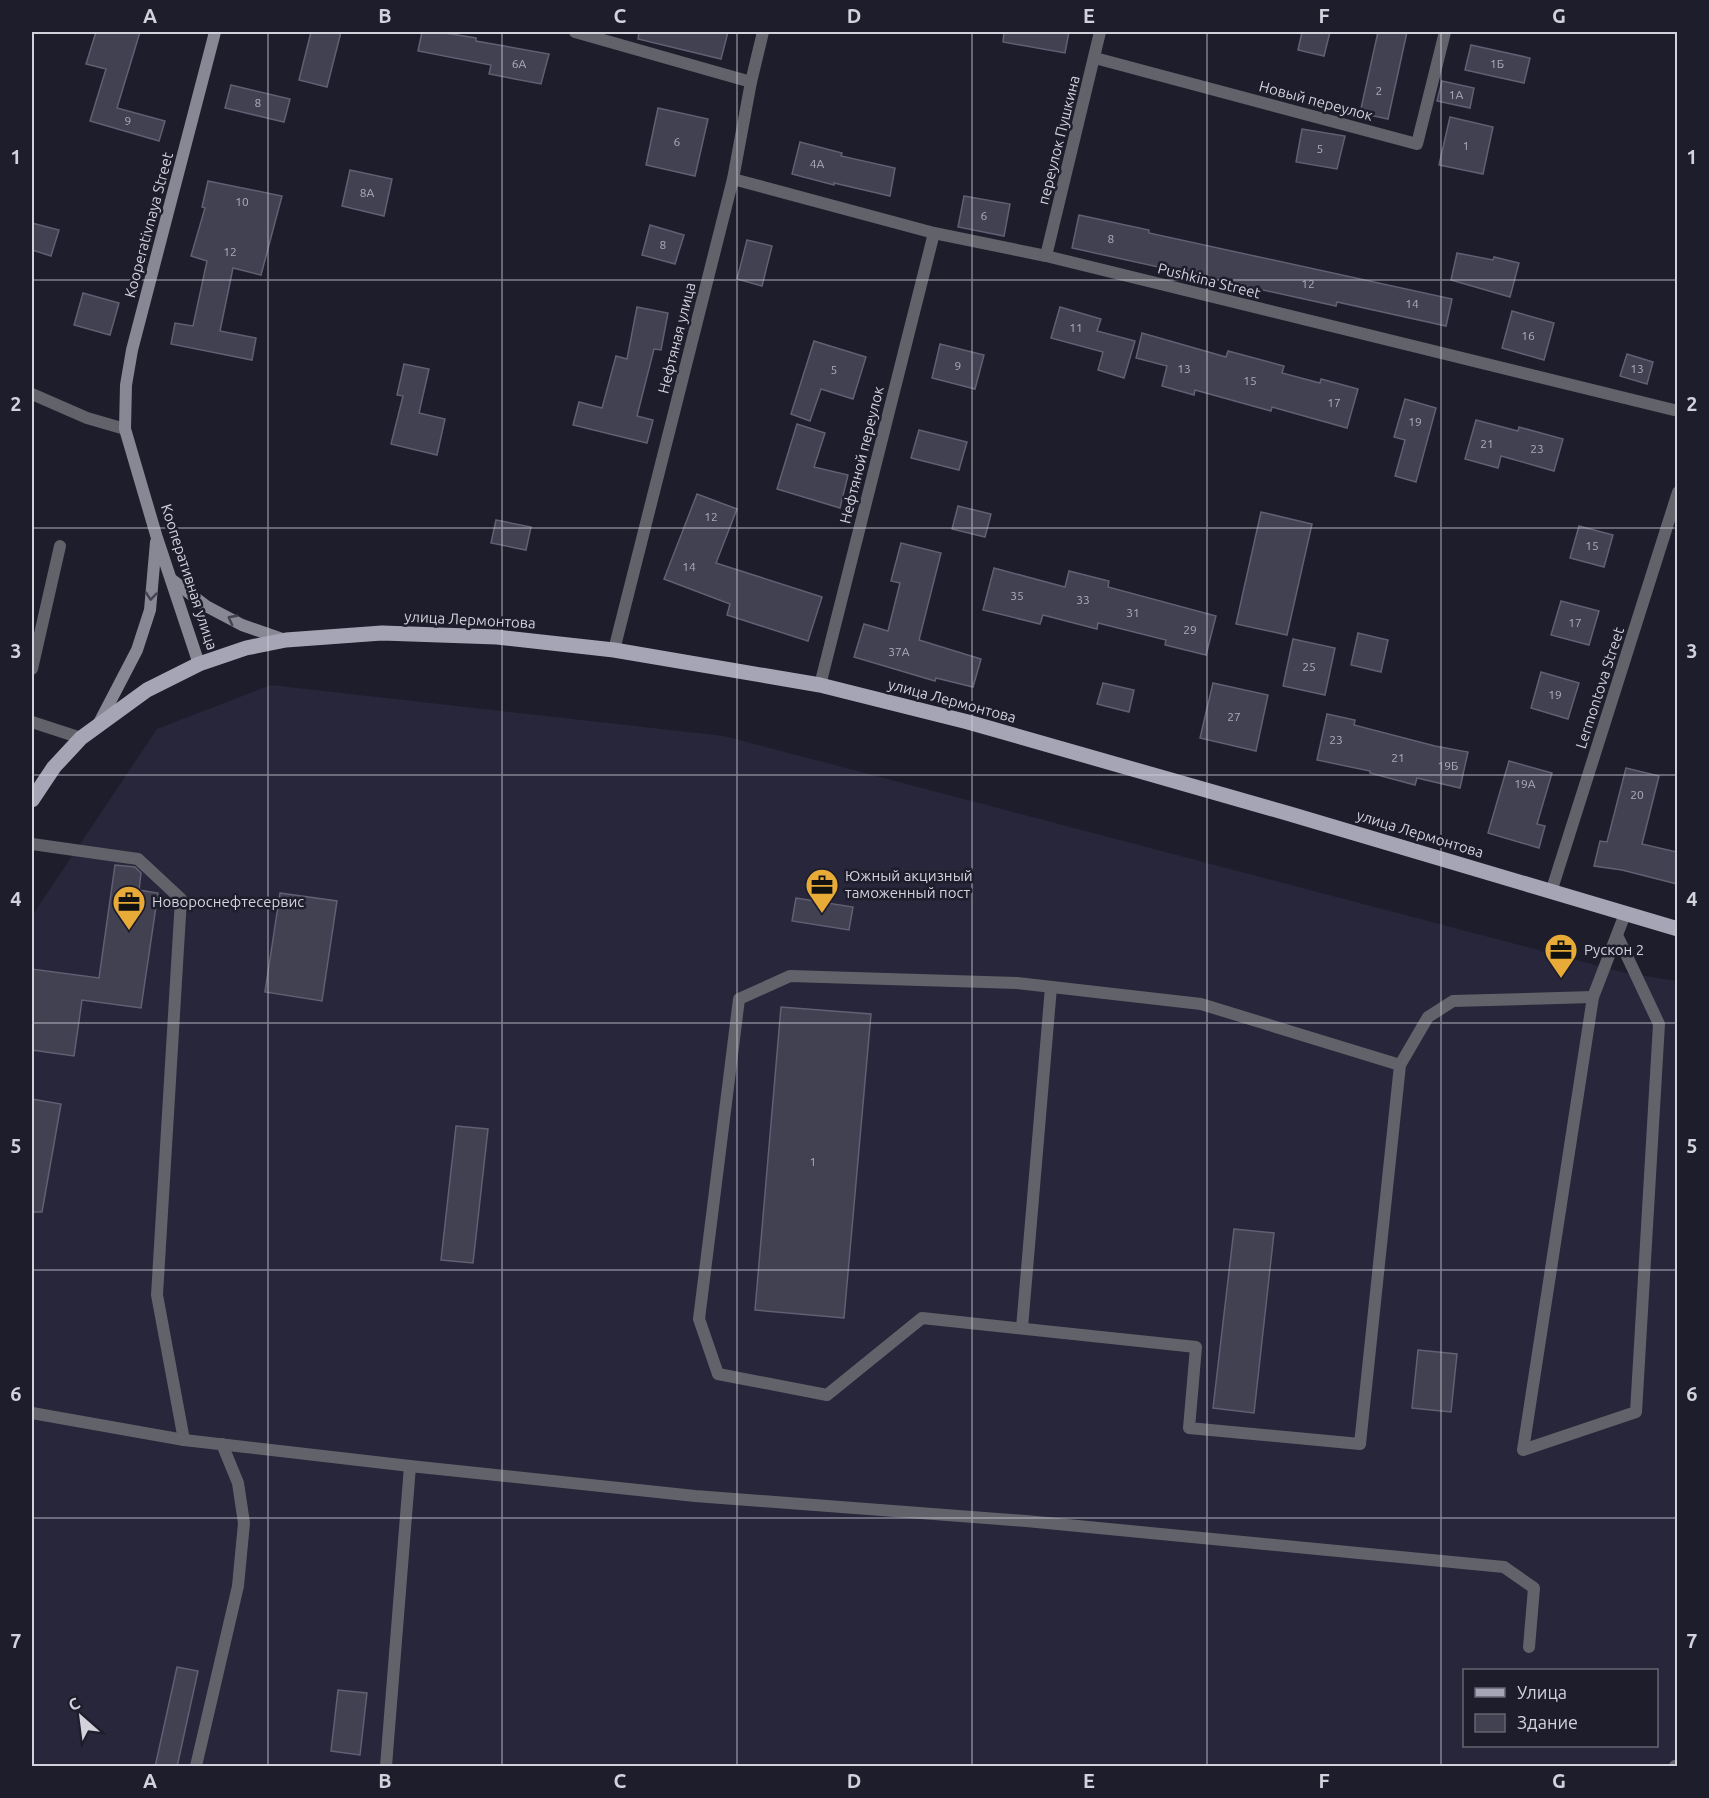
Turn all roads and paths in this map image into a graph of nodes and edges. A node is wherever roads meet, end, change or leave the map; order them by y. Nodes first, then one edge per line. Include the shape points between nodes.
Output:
1 (215, 32) edge
2 (575, 32) edge
3 (763, 32) edge
4 (1100, 32) edge
5 (1445, 32) edge
6 (1095, 58) junction
7 (751, 82) junction
8 (733, 179) junction
9 (934, 233) junction
10 (1046, 256) junction
11 (32, 394) edge
12 (1677, 411) edge
13 (124, 429) junction
14 (1677, 492) edge
15 (157, 538) junction
16 (60, 546) dead end
17 (171, 579) junction
18 (286, 640) junction
19 (614, 650) junction
20 (199, 664) junction
21 (32, 669) edge
22 (820, 685) junction
23 (32, 722) edge
24 (99, 724) junction
25 (81, 738) junction
26 (32, 800) edge
27 (32, 844) edge
28 (1551, 892) junction
29 (1625, 914) junction
30 (1677, 929) edge
31 (1617, 935) junction
32 (1051, 987) junction
33 (1593, 997) junction
34 (1400, 1065) junction
35 (1022, 1328) junction
36 (32, 1413) edge
37 (184, 1440) junction
38 (222, 1444) junction
39 (411, 1466) junction
40 (1529, 1647) dead end
41 (196, 1767) edge
42 (386, 1767) edge

1 - 13 street, Kooperativnaya Street via 132,350
2 - 7 street
3 - 7 street, Нефтяная улица
4 - 6 street, переулок Пушкина
5 - 6 street, Новый переулок via 1417,144
6 - 10 street, переулок Пушкина
7 - 8 street, Нефтяная улица
8 - 9 street, Pushkina Street
8 - 19 street, Нефтяная улица
9 - 10 street, Pushkina Street
9 - 22 street, Нефтяной переулок
10 - 12 street, Pushkina Street
11 - 13 street
13 - 15 street, Кооперативная улица
14 - 28 street, Lermontova Street
15 - 17 street, Кооперативная улица
15 -> 24 street via 150,610 136,650
16 - 21 street
18 -> 17 street via 242,625 206,606
17 - 20 street, Кооперативная улица
18 - 19 main road, улица Лермонтова via 382,633 497,637
18 - 20 main road, улица Лермонтова
19 - 22 main road, улица Лермонтова
20 - 24 main road, Кооперативная улица via 147,690
22 - 28 main road, улица Лермонтова via 968,722
23 - 25 street
24 - 25 main road, Кооперативная улица
25 - 26 main road, Кооперативная улица via 54,767
27 - 37 street via 138,859 181,899 157,1295
28 - 29 main road, улица Лермонтова
29 - 30 main road, улица Лермонтова
29 - 31 street
31 - 33 street
31 - 33 street via 1659,1024 1636,1412 1523,1450
32 - 34 street via 1201,1004
32 - 35 street
32 - 35 street via 790,976 739,999 699,1319 718,1374 827,1395 922,1318
33 - 34 street via 1453,1001 1428,1017
34 - 35 street via 1360,1444 1189,1428 1196,1347
36 - 37 street
37 - 38 street
38 - 39 street
38 - 41 street via 238,1483 244,1523 238,1586
39 - 40 street via 695,1496 1026,1521 1504,1567 1534,1588
39 - 42 street

